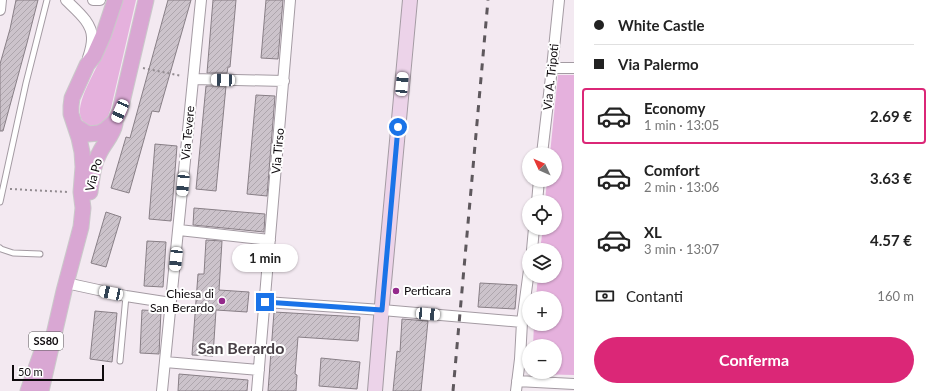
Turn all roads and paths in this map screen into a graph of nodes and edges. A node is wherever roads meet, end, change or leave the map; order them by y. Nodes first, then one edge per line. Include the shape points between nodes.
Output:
1 (1, 0) edge
2 (47, 0) edge
3 (66, 0) edge
4 (93, 0) edge
5 (100, 0) edge
6 (115, 0) edge
7 (146, 0) edge
8 (201, 0) edge
9 (290, 0) edge
10 (410, 0) edge
11 (559, 0) edge
12 (0, 10) edge
13 (87, 65) junction
14 (131, 65) junction
15 (552, 68) junction
16 (574, 68) edge
17 (193, 79) junction
18 (284, 81) junction
19 (115, 121) junction
20 (75, 126) junction
21 (543, 147) edge
22 (3, 189) junction
23 (73, 192) dead end
24 (0, 202) edge
25 (83, 208) junction
26 (179, 230) junction
27 (270, 240) junction
28 (0, 248) edge
29 (40, 254) dead end
30 (65, 288) junction
31 (126, 296) junction
32 (265, 302) junction
33 (171, 303) junction
34 (382, 310) junction
35 (522, 322) joint
36 (120, 361) dead end
37 (165, 362) junction
38 (259, 370) junction
39 (574, 384) edge
40 (517, 386) edge
41 (28, 391) edge
42 (41, 391) edge
43 (162, 391) edge
44 (257, 391) edge
45 (375, 391) edge

1 - 12 street
2 - 22 lane
3 - 13 street via 83,16 89,26 92,38
4 - 5 street
6 - 13 main road, SS80 via 103,36
7 - 14 main road, SS80
8 - 17 street, Via Tevere
9 - 18 street, Via Tirso
10 - 34 street
11 - 15 street, Via A. Tripoti
13 - 20 main road, SS80 via 72,98 71,114
14 - 17 path
14 - 19 main road, SS80 via 120,111
15 - 16 street
15 - 21 street, Via A. Tripoti
17 - 18 street
17 - 26 street, Via Tevere
18 - 27 street, Via Tirso
19 - 20 main road via 105,130 94,134 88,134
19 - 25 main road, Via Po / SS80 via 113,131 94,166 89,194
20 - 25 main road, Via Po / SS80 via 82,152
22 - 23 path
22 - 24 lane
25 - 30 main road, Via Po / SS80 via 81,227
26 - 27 street
26 - 33 street, Via Tevere
27 - 32 street, Via Tirso
28 - 29 lane via 13,253
30 - 31 street
30 - 41 main road, Via Po / SS80
30 - 42 main road, Via Po / SS80
31 - 33 street
31 - 36 lane
32 - 34 street
32 - 38 street, Via Tirso
33 - 37 street, Via Tevere
34 - 35 street
34 - 45 street
35 - 40 street
37 - 38 street
37 - 43 street, Via Tevere
38 - 44 street, Via Tirso
39 - 40 street

